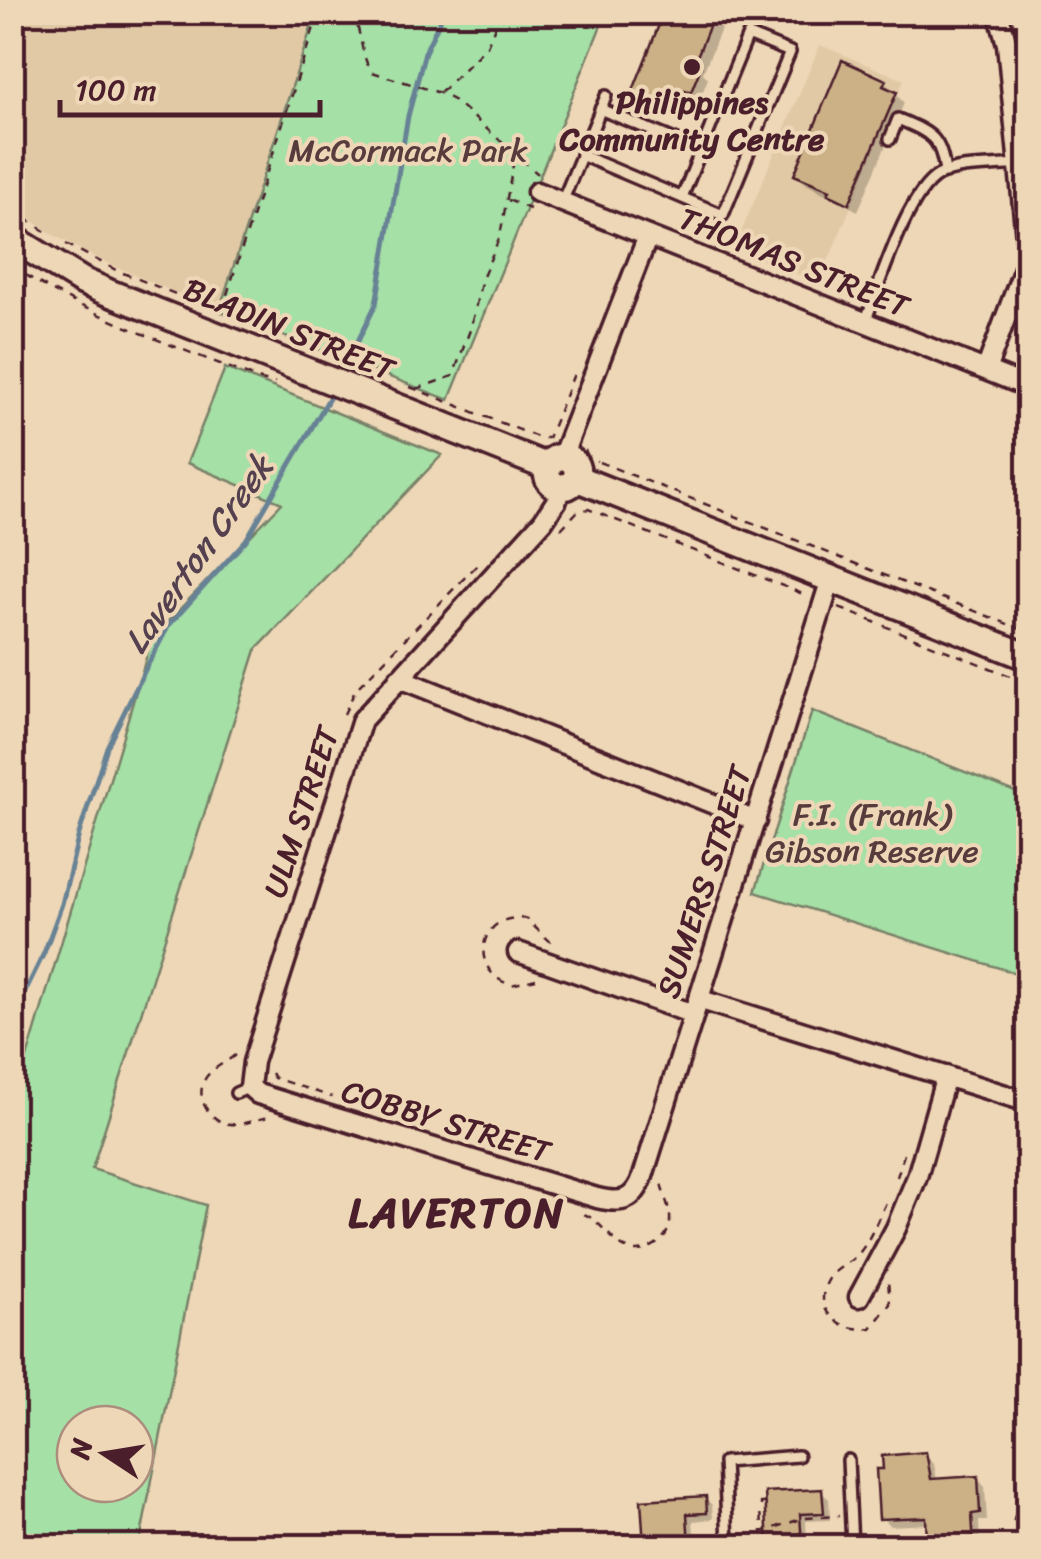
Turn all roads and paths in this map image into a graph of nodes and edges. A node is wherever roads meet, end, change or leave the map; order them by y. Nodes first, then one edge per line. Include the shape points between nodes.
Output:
1 (319, 12) edge
2 (352, 12) edge
3 (500, 12) edge
4 (998, 12) edge
5 (440, 93) junction
6 (606, 96) dead end
7 (600, 109) junction
8 (890, 139) dead end
9 (701, 151) junction
10 (515, 152) junction
11 (581, 155) junction
12 (1019, 164) junction
13 (945, 173) junction
14 (537, 192) dead end
15 (565, 194) junction
16 (682, 197) junction
17 (12, 209) edge
18 (46, 232) dead end
19 (648, 236) junction
20 (12, 238) edge
21 (58, 240) dead end
22 (12, 266) edge
23 (865, 322) junction
24 (217, 324) junction
25 (285, 363) junction
26 (986, 370) junction
27 (1028, 386) edge
28 (410, 396) junction
29 (599, 462) dead end
30 (559, 465) junction
31 (558, 532) dead end
32 (491, 550) dead end
33 (827, 590) junction
34 (1028, 632) edge
35 (1028, 657) edge
36 (400, 678) junction
37 (1028, 683) edge
38 (342, 720) dead end
39 (756, 820) junction
40 (518, 952) dead end
41 (696, 1006) junction
42 (235, 1056) dead end
43 (269, 1067) dead end
44 (946, 1076) junction
45 (243, 1090) joint
46 (347, 1101) dead end
47 (1028, 1102) edge
48 (277, 1117) dead end
49 (662, 1178) dead end
50 (628, 1199) joint
51 (582, 1213) dead end
52 (858, 1297) dead end
53 (798, 1456) dead end
54 (848, 1460) dead end
55 (766, 1503) dead end
56 (850, 1516) junction
57 (762, 1532) junction
58 (728, 1540) joint
59 (763, 1544) edge
60 (852, 1546) edge

1 - 24 path
2 - 5 path via 368,68
3 - 5 path via 487,46
4 - 12 street
5 - 10 path
6 - 7 lane
7 - 9 lane
7 - 11 lane
8 - 13 lane via 898,119 929,132
9 - 16 lane
9 - 16 lane via 748,35 790,52 723,215
10 - 15 path
10 - 28 path via 500,236 453,376
11 - 15 lane
11 - 16 lane
12 - 13 lane
12 - 26 street via 1028,258
13 - 23 lane via 922,189 910,211
14 - 15 street, THOMAS STREET
15 - 19 street, THOMAS STREET
17 - 18 path
19 - 23 street, THOMAS STREET
19 - 30 street, ULM STREET
20 - 24 street, BLADIN STREET via 82,281
21 - 24 path
22 - 25 path via 94,314 262,380
23 - 26 street, THOMAS STREET
24 - 25 street, BLADIN STREET
24 - 25 path via 277,334
25 - 28 street, BLADIN STREET
26 - 27 street, THOMAS STREET
28 - 30 street, BLADIN STREET
28 - 30 path via 540,438
29 - 34 path
30 - 33 street, BLADIN STREET
30 - 36 street, ULM STREET via 558,500 543,521
31 - 33 path via 588,509
32 - 38 path via 356,690
33 - 35 street, BLADIN STREET
33 - 37 path
33 - 39 street, SUMERS STREET
36 - 39 street
36 - 45 street, ULM STREET via 362,720
39 - 41 street, SUMERS STREET
40 - 41 street
41 - 44 street
41 - 50 street, SUMERS STREET via 643,1176
42 - 48 path via 204,1081 201,1094 210,1115 236,1125
43 - 46 path via 274,1078
44 - 47 street
44 - 52 street via 917,1176
45 - 50 street, COBBY STREET via 596,1198
49 - 51 path via 670,1223 648,1249 625,1249
53 - 58 lane via 724,1462
54 - 56 lane
55 - 57 path
56 - 57 path via 804,1518
56 - 60 lane
57 - 59 path
58 - 59 path

